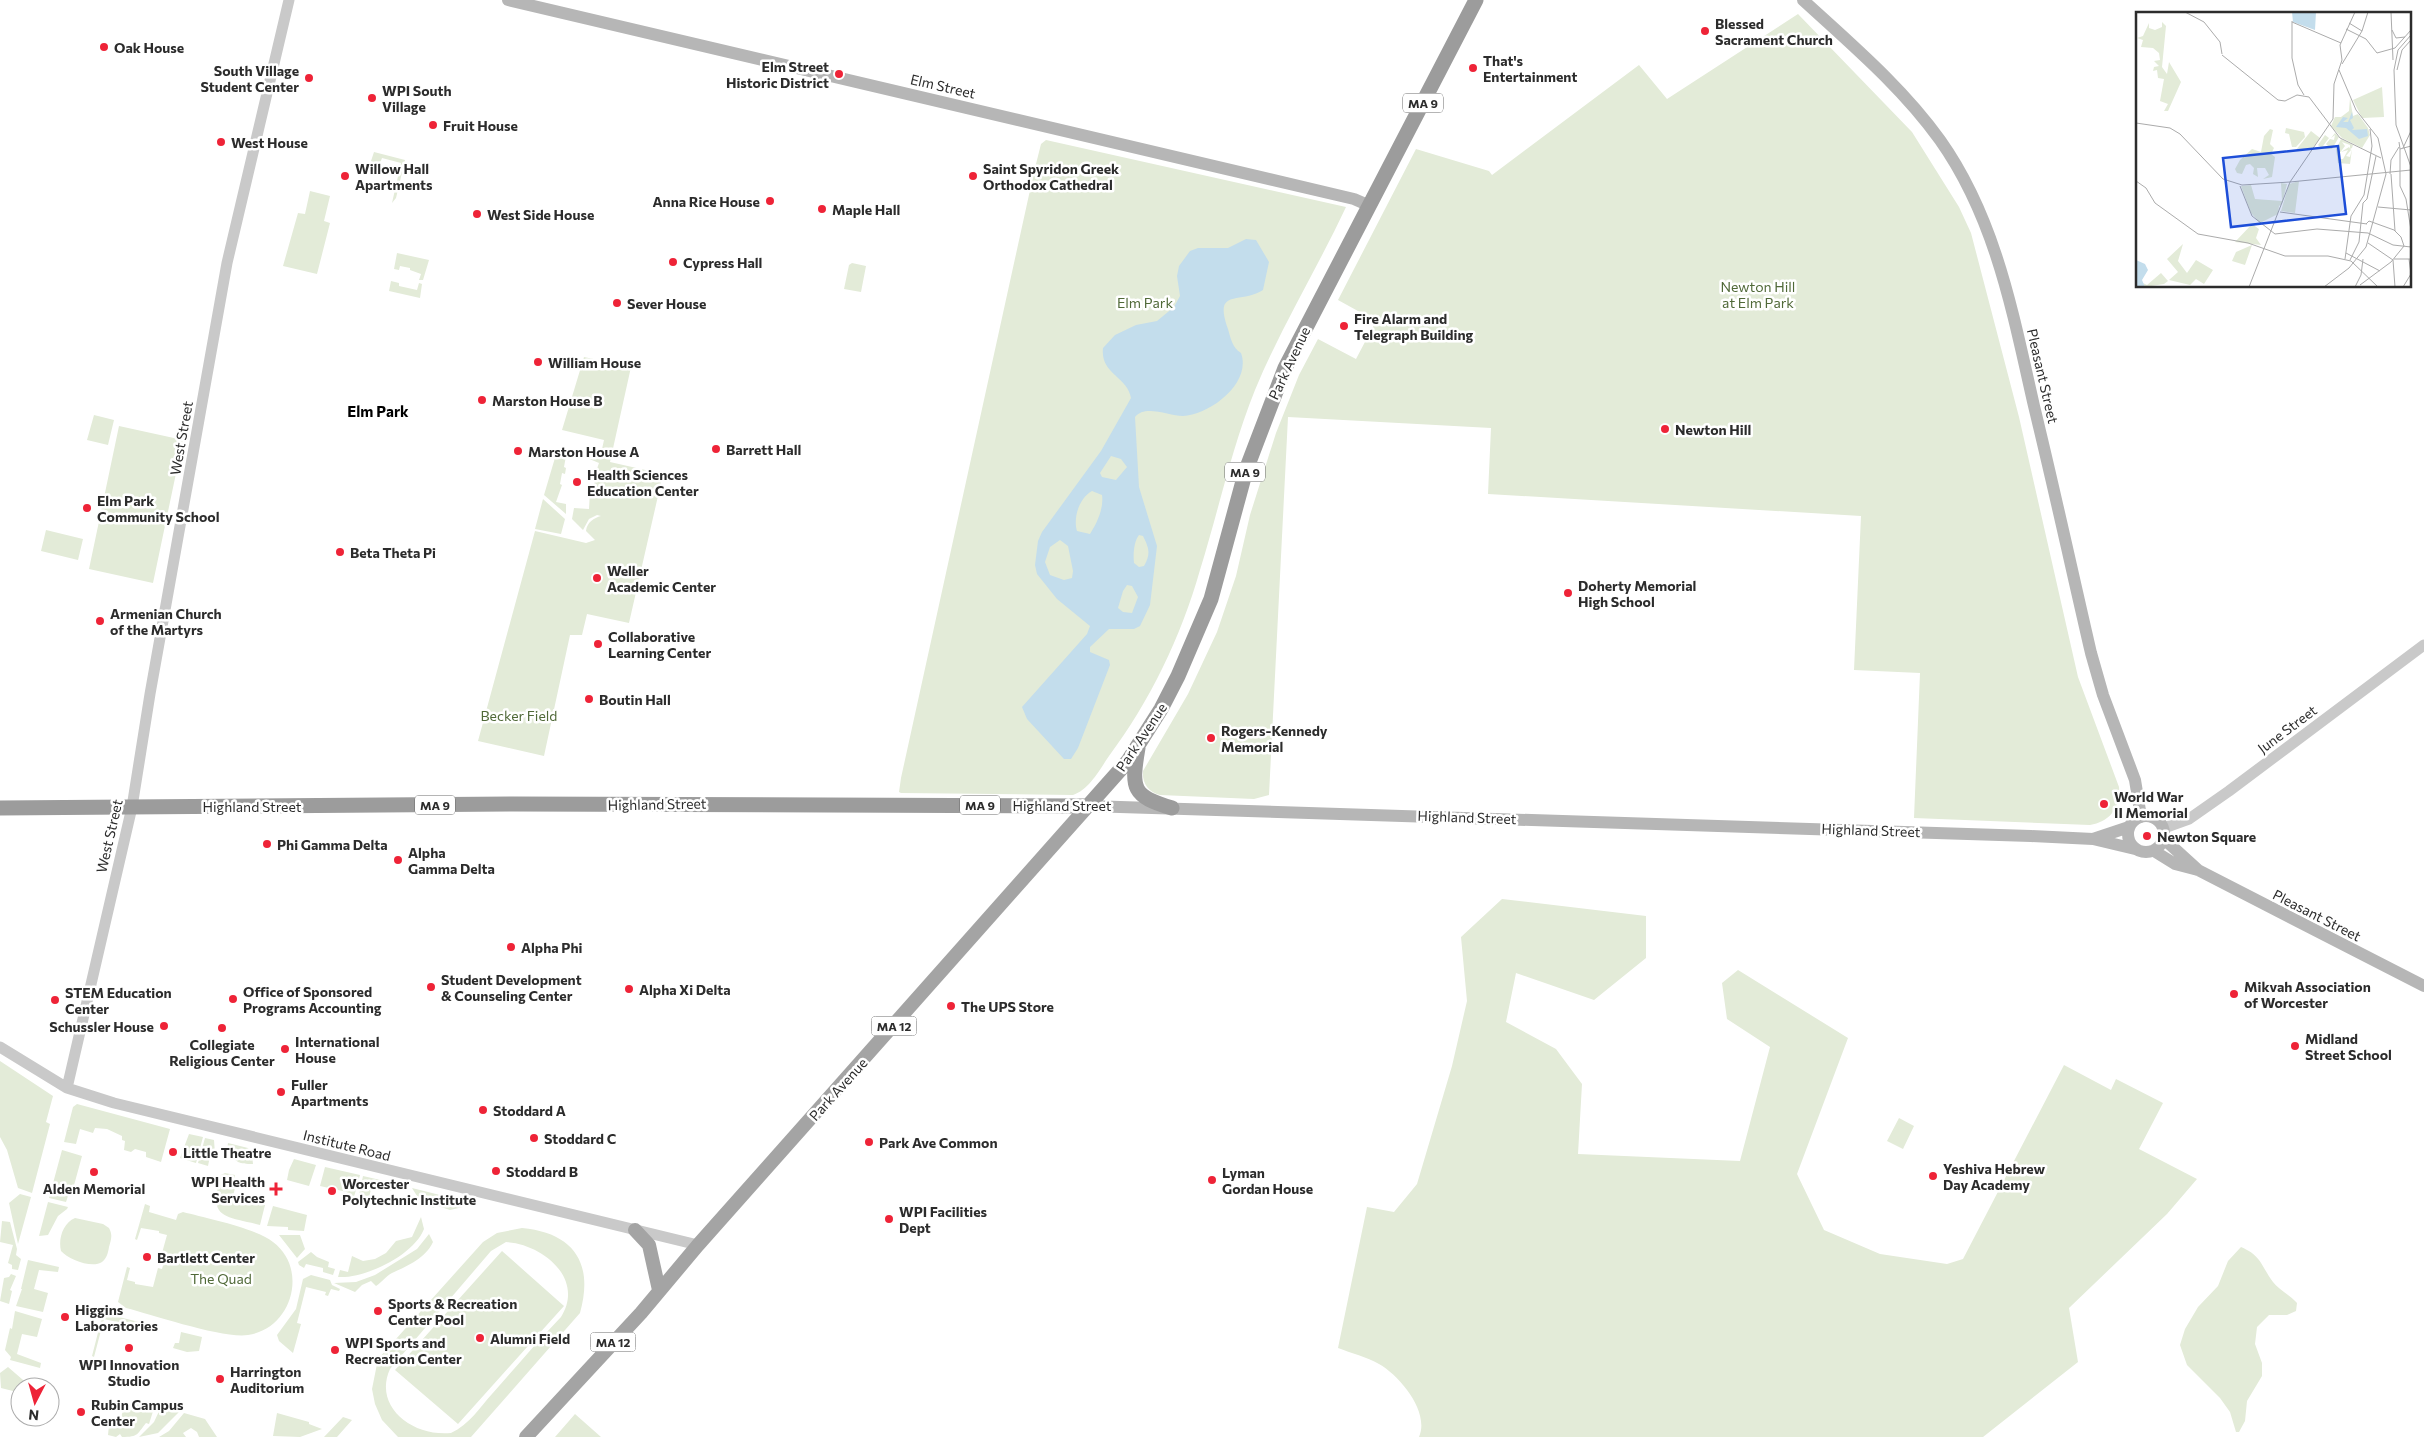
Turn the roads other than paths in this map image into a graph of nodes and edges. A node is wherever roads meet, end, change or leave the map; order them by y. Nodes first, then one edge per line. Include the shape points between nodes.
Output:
1 (289, 0) edge
2 (508, 0) edge
3 (1476, 0) edge
4 (1803, 0) edge
5 (1370, 206) junction
6 (2424, 645) edge
7 (1138, 745) junction
8 (1088, 806) junction
9 (132, 807) junction
10 (0, 808) edge
11 (1172, 808) junction
12 (2141, 817) junction
13 (2129, 827) junction
14 (2164, 833) junction
15 (2093, 839) junction
16 (2136, 849) junction
17 (2154, 851) junction
18 (2198, 870) junction
19 (2424, 986) edge
20 (0, 1047) edge
21 (67, 1088) junction
22 (635, 1230) junction
23 (698, 1245) junction
24 (659, 1290) junction
25 (526, 1437) edge

1 - 9 street, West Street via 227,263
2 - 5 main road, Elm Street via 1354,199
3 - 5 highway, Park Avenue / MA 9
4 - 12 main road, Pleasant Street via 1887,78 1940,140 1992,239 2016,327 2091,653 2135,780
5 - 7 highway, Park Avenue / MA 9 via 1282,375 1248,462 1221,570 1203,621 1170,693
6 - 14 street, June Street via 2229,791
7 - 8 highway, Park Avenue / MA 9
7 - 11 highway via 1135,780 1138,791 1148,800
8 - 9 highway, Highland Street / MA 9
8 - 11 main road, Highland Street
8 - 23 main road, Park Avenue / MA 12
9 - 10 highway, Highland Street / MA 9
9 - 21 street, West Street
11 - 15 main road, Highland Street
12 - 13 main road
12 - 14 main road via 2157,819
13 - 15 main road, Highland Street
13 - 16 main road via 2128,835
14 - 17 main road
14 - 18 main road, Pleasant Street
15 - 16 main road, Highland Street
16 - 17 main road
17 - 18 main road, Pleasant Street via 2175,864
18 - 19 main road, Pleasant Street
20 - 21 street, Institute Road
21 - 22 street, Institute Road via 132,1108
22 - 23 street, Institute Road
22 - 24 main road via 650,1245
23 - 24 main road, Park Avenue / MA 12
24 - 25 main road, Park Avenue / MA 12

